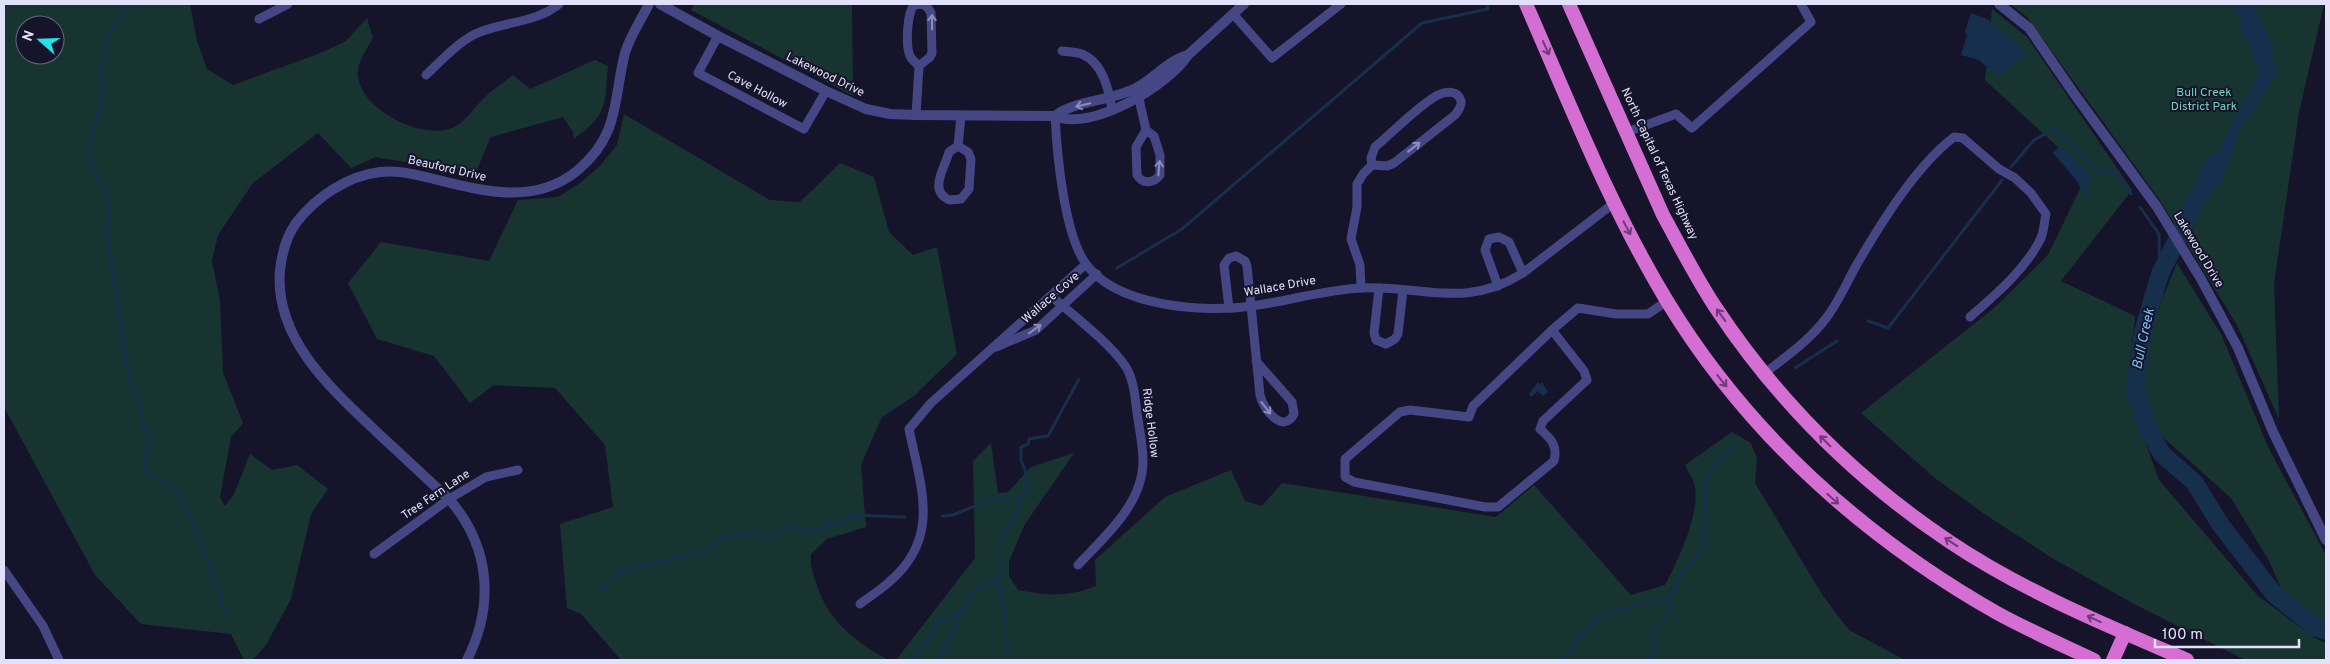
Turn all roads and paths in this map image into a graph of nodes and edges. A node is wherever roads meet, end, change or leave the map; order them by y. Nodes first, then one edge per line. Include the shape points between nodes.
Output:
1 (288, 4) edge
2 (559, 4) edge
3 (649, 4) edge
4 (660, 4) edge
5 (1244, 4) edge
6 (1341, 4) edge
7 (1526, 4) edge
8 (1569, 4) edge
9 (1801, 4) edge
10 (1999, 4) edge
11 (1234, 15) junction
12 (259, 19) dead end
13 (718, 36) junction
14 (1062, 51) dead end
15 (919, 66) junction
16 (426, 75) dead end
17 (826, 91) junction
18 (1138, 93) junction
19 (1110, 99) junction
20 (1112, 110) junction
21 (916, 116) junction
22 (961, 116) junction
23 (1054, 116) junction
24 (1146, 130) junction
25 (1627, 132) junction
26 (958, 146) junction
27 (1372, 166) junction
28 (1614, 203) junction
29 (1086, 264) junction
30 (1523, 273) junction
31 (1097, 274) junction
32 (1498, 286) junction
33 (1362, 288) junction
34 (1379, 288) junction
35 (1404, 290) junction
36 (1051, 296) junction
37 (1667, 301) junction
38 (1062, 306) junction
39 (1252, 306) junction
40 (1228, 308) junction
41 (1970, 317) dead end
42 (1552, 330) junction
43 (991, 349) junction
44 (1256, 361) junction
45 (1765, 373) junction
46 (518, 470) dead end
47 (449, 499) junction
48 (2326, 540) edge
49 (374, 554) dead end
50 (1078, 566) dead end
51 (4, 570) edge
52 (860, 604) dead end
53 (2125, 633) junction
54 (59, 660) edge
55 (467, 660) edge
56 (2094, 660) edge
57 (2113, 660) edge
58 (2187, 660) edge

1 - 12 street
2 - 16 street via 540,15 478,32
3 - 47 street, Beauford Drive via 626,51 608,134 596,153 577,172 532,192 503,194 402,171 380,172 356,178 330,191 307,209 290,231 282,254 279,282 284,314 302,351 332,389
4 - 13 street, Lakewood Drive
5 - 11 street, Lakewood Drive
6 - 11 street via 1272,58
7 -> 28 highway
8 - 25 highway, North Capital of Texas Highway
9 - 25 street via 1811,22 1692,128 1676,114
10 - 48 street, Lakewood Drive via 2029,28 2157,207 2201,278 2238,348 2273,432
11 - 18 street, Lakewood Drive via 1148,94
13 - 17 street, Lakewood Drive
13 - 17 street, Cave Hollow via 698,73 804,129
14 - 19 street via 1082,54 1094,63 1105,80
15 -> 15 street via 932,53 932,12 923,4 914,5 908,14 908,51
15 - 21 street
17 - 21 street, Lakewood Drive via 866,108
18 - 19 street, Lakewood Drive
18 - 20 street, Lakewood Drive
18 - 24 street
19 - 20 street
19 -> 23 street, Lakewood Drive via 1062,110
20 - 23 street, Lakewood Drive via 1063,120
21 - 22 street, Lakewood Drive
22 - 23 street, Lakewood Drive
22 - 26 street
23 - 29 street, Wallace Drive via 1059,173 1077,244
24 -> 24 street via 1136,146 1137,175 1147,182 1157,179 1161,170 1154,136
45 -> 25 highway, North Capital of Texas Highway via 1715,307 1681,248
26 - 26 street via 949,152 940,174 940,194 949,200 961,199 970,189 970,159 968,152
27 -> 27 street via 1394,164 1455,115 1461,101 1457,94 1450,91 1437,95 1376,147 1371,158
27 - 33 street via 1362,174 1357,184 1357,208 1351,239 1360,266
28 - 30 street, Wallace Drive
28 -> 37 highway
29 - 31 street, Wallace Drive
29 - 36 street, Wallace Cove
30 - 32 street, Wallace Drive
30 - 32 street via 1509,242 1499,237 1489,238 1485,250
31 - 38 street, Wallace Cove
31 - 40 street, Wallace Drive via 1111,286 1155,302 1178,307
32 - 35 street, Wallace Drive via 1463,294
33 - 34 street, Wallace Drive
33 - 39 street, Wallace Drive via 1309,294
34 - 35 street, Wallace Drive
34 - 35 street via 1374,333 1376,340 1386,344 1398,334
36 - 38 street, Ridge Hollow
36 - 43 street, Wallace Cove
37 - 42 street via 1648,314 1616,314 1578,308
37 -> 56 highway via 1747,411 1832,498 1888,543 1957,589 1999,614
43 -> 38 street, Wallace Cove via 1036,330
38 - 50 street, Ridge Hollow via 1114,352 1126,368 1134,388 1143,460 1134,497 1122,518
39 - 40 street, Wallace Drive
39 - 40 street via 1247,266 1236,256 1229,258 1224,265
39 - 44 street
41 - 45 street via 1999,292 2025,262 2041,239 2046,214 2015,178 1999,169 1963,138 1954,137 1911,182 1813,335
42 - 42 street via 1473,406 1469,417 1410,410 1400,412 1345,458 1345,477 1354,482 1498,507 1554,461 1557,451 1554,441 1540,429 1543,421 1587,380 1584,371
43 - 52 street, Wallace Cove via 932,403 909,429 925,504 924,525 908,562 889,583
44 -> 44 street via 1261,401 1277,421 1289,421 1294,414 1292,402
53 -> 45 highway, North Capital of Texas Highway via 2020,583 1921,522 1839,454 1810,426
46 - 47 street, Tree Fern Lane via 486,477
47 - 49 street, Tree Fern Lane
47 - 55 street, Beauford Drive via 461,512 477,541 485,573 483,608
51 - 54 street via 43,626
53 - 57 highway
53 - 58 highway, North Capital of Texas Highway

